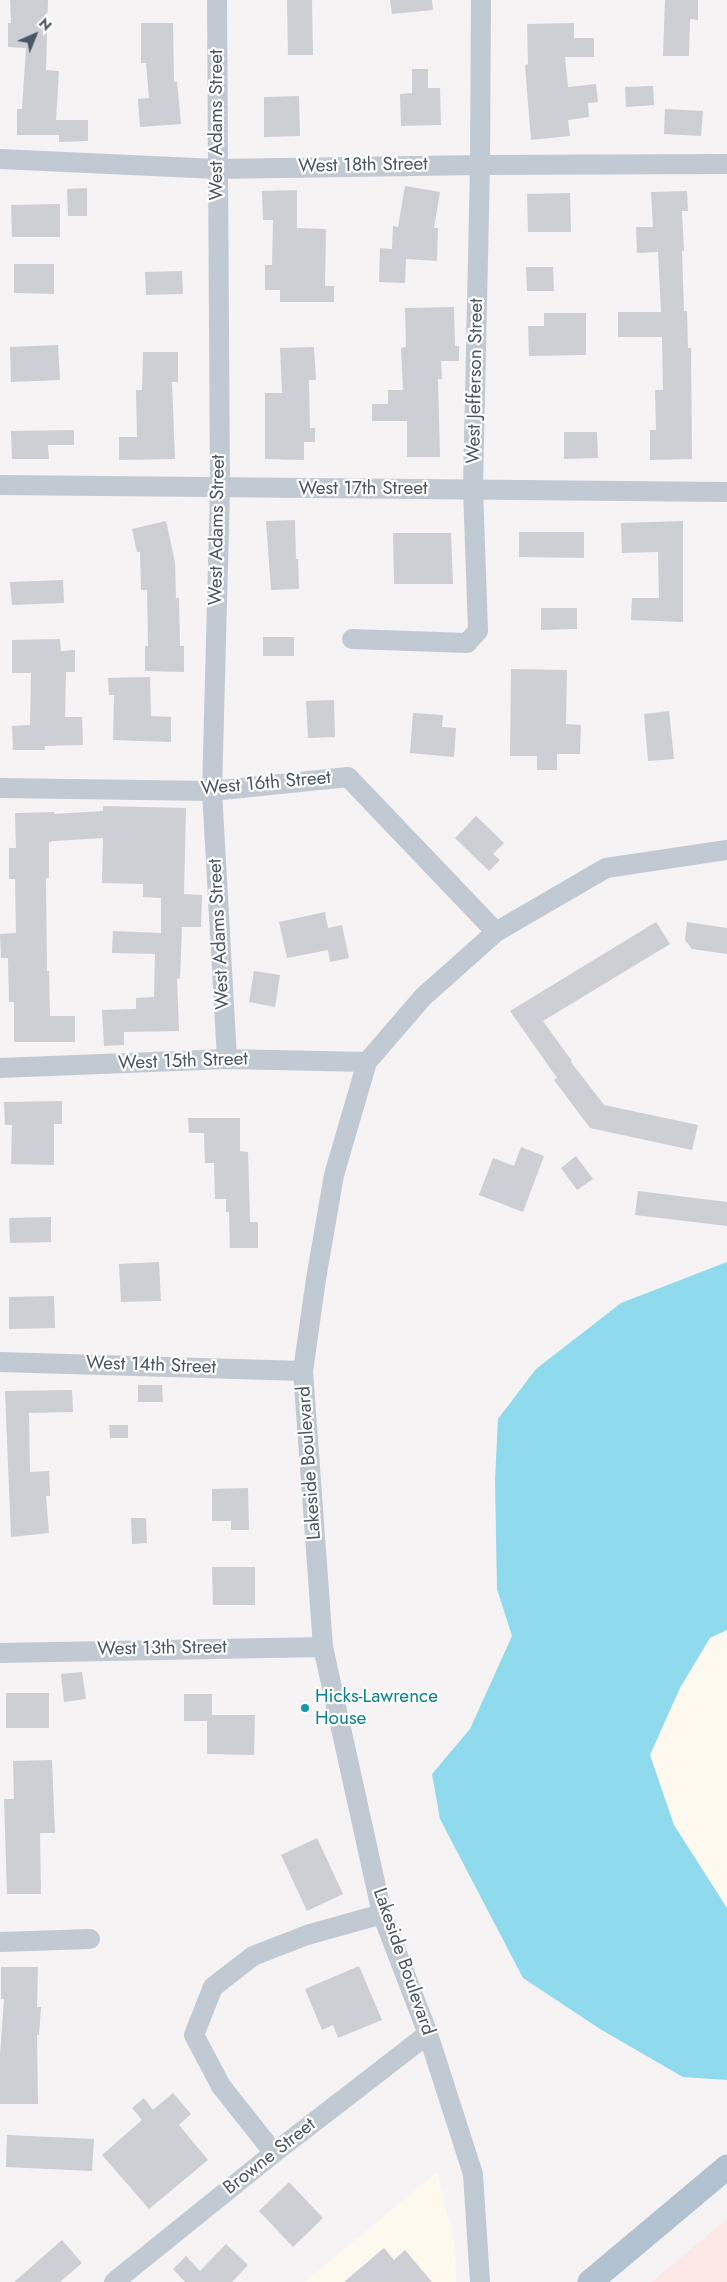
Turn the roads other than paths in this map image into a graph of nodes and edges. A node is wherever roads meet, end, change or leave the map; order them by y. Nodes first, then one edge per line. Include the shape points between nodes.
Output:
1 (217, 0) edge
2 (481, 0) edge
3 (0, 159) edge
4 (727, 164) edge
5 (480, 165) junction
6 (218, 169) junction
7 (0, 485) edge
8 (473, 488) junction
9 (220, 489) junction
10 (727, 492) edge
11 (352, 639) dead end
12 (0, 788) edge
13 (212, 791) junction
14 (727, 850) edge
15 (496, 932) junction
16 (228, 1059) junction
17 (367, 1062) junction
18 (0, 1068) edge
19 (0, 1362) edge
20 (303, 1371) junction
21 (324, 1647) junction
22 (0, 1653) edge
23 (382, 1914) junction
24 (90, 1939) dead end
25 (0, 1942) edge
26 (428, 2034) junction
27 (274, 2153) junction
28 (727, 2167) edge
29 (114, 2282) edge
30 (480, 2282) edge
31 (590, 2282) edge

1 - 6 street, West Adams Street
2 - 5 street, West Jefferson Street
3 - 6 street, West 18th Street
4 - 5 street, West 18th Street
5 - 6 street, West 18th Street
5 - 8 street, West Jefferson Street
6 - 9 street, West Adams Street
7 - 9 street, West 17th Street
8 - 9 street, West 17th Street
8 - 10 street, West 17th Street
8 - 11 street, West Jefferson Street via 478,631 467,643
9 - 13 street, West Adams Street
12 - 13 street, West 16th Street
13 - 15 street, West 16th Street via 348,776
13 - 16 street, West Adams Street
14 - 15 street, Lakeside Boulevard via 606,868
15 - 17 street, Lakeside Boulevard via 424,997
16 - 17 street, West 15th Street
16 - 18 street, West 15th Street
17 - 20 street, Lakeside Boulevard via 334,1175
19 - 20 street, West 14th Street
20 - 21 street, Lakeside Boulevard
21 - 22 street, West 13th Street
21 - 23 street, Lakeside Boulevard
23 - 26 street, Lakeside Boulevard
23 - 27 street via 253,1956 213,1987 194,2035 221,2086
24 - 25 street
26 - 27 street, Browne Street
26 - 30 street, Lakeside Boulevard via 473,2174
27 - 29 street, Browne Street
28 - 31 main road

